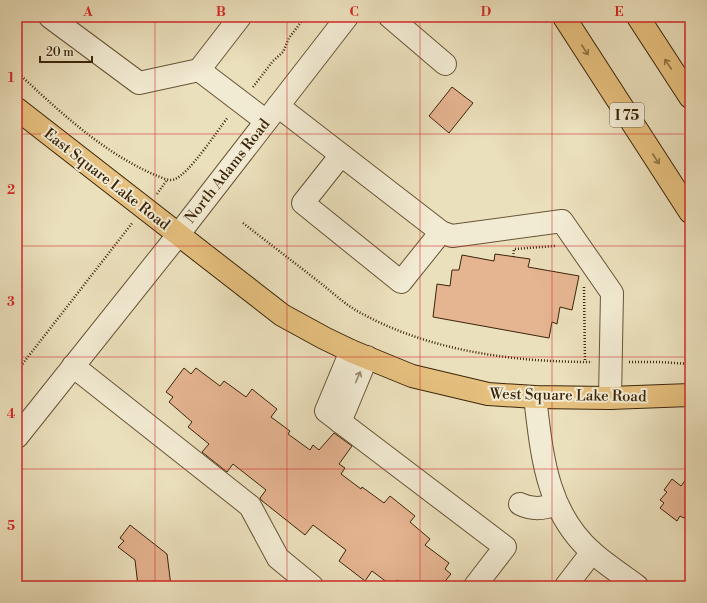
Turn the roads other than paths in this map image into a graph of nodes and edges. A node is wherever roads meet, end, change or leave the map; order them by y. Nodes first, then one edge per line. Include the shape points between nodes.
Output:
1 (240, 17) edge
2 (390, 17) edge
3 (564, 17) edge
4 (638, 17) edge
5 (54, 18) edge
6 (342, 19) edge
7 (445, 64) dead end
8 (199, 70) junction
9 (690, 97) edge
10 (17, 109) edge
11 (272, 113) junction
12 (341, 155) junction
13 (690, 212) edge
14 (441, 232) junction
15 (178, 235) junction
16 (359, 354) junction
17 (73, 366) junction
18 (690, 395) edge
19 (536, 397) junction
20 (610, 398) junction
21 (17, 437) edge
22 (520, 504) dead end
23 (556, 504) junction
24 (592, 552) junction
25 (312, 586) edge
26 (475, 586) edge
27 (566, 586) edge
28 (637, 586) edge

1 - 8 street
2 - 7 street
3 -> 13 main road, I 75
9 -> 4 main road
5 - 8 street via 139,83
6 - 11 street, North Adams Road
8 - 11 street
10 - 15 main road, East Square Lake Road
11 - 12 street
11 - 15 street, North Adams Road
12 - 14 street
12 - 14 street via 303,203 402,282
14 - 20 street via 452,236 562,221 612,293
15 - 16 main road, West Square Lake Road via 282,315
15 - 17 street, North Adams Road
16 - 19 main road, West Square Lake Road via 412,376 488,394
16 - 26 street via 333,417 505,547
17 - 21 street, North Adams Road
17 - 25 street via 250,506 278,558
18 - 20 main road, West Square Lake Road
19 - 20 main road, West Square Lake Road
19 - 23 street via 544,463
22 - 23 street via 539,509
23 - 24 street via 574,533
24 - 27 street
24 - 28 street

